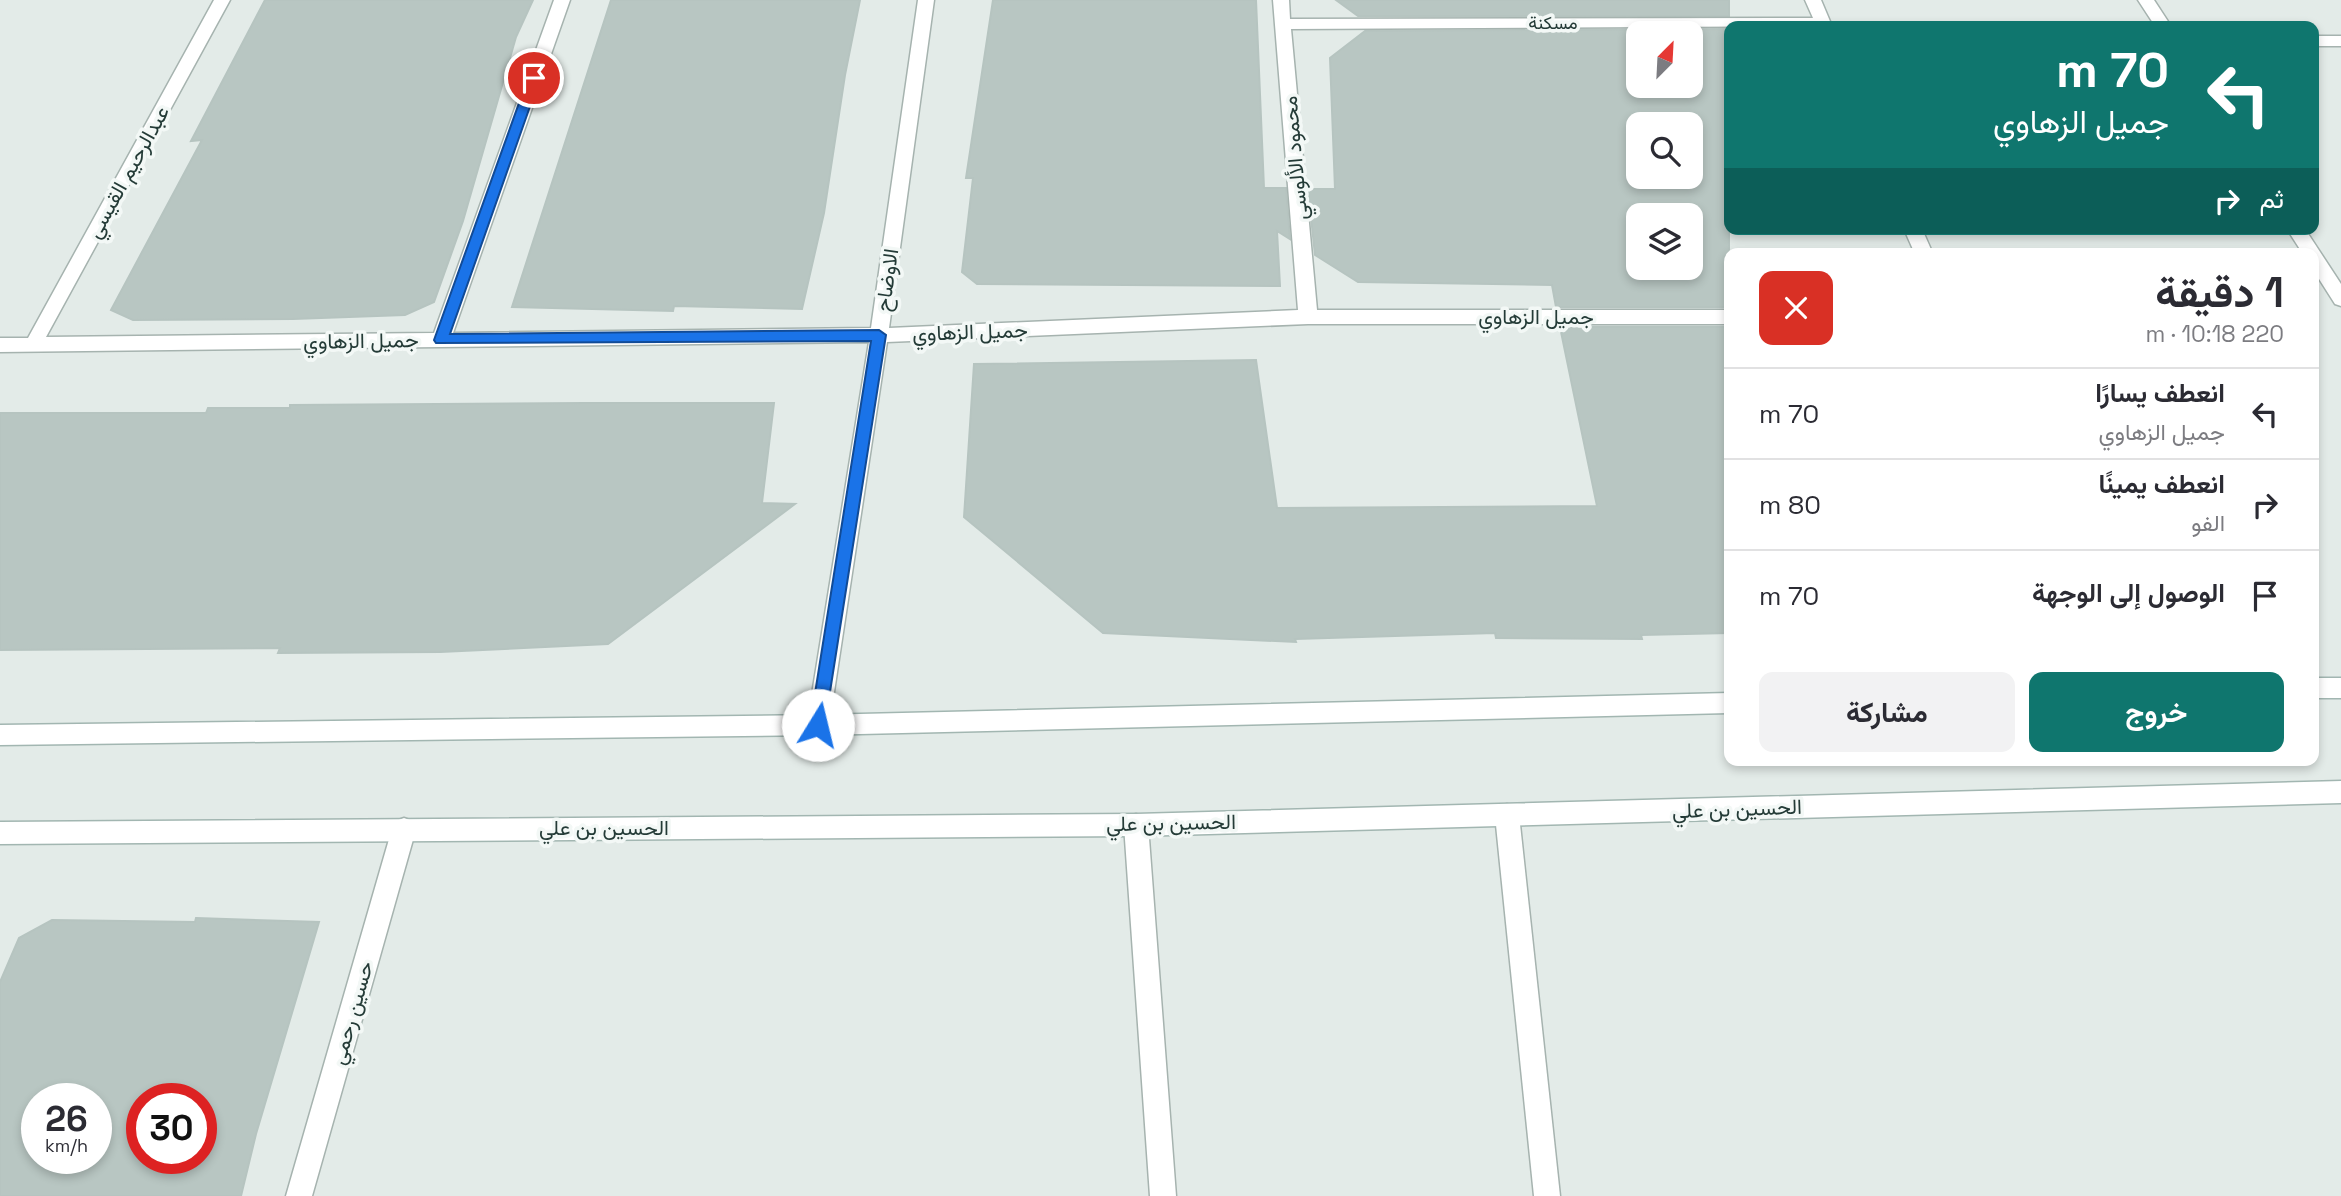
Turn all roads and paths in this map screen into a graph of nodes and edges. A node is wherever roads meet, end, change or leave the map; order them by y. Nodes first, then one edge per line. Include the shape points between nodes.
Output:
1 (222, 0) edge
2 (562, 0) edge
3 (926, 0) edge
4 (1281, 0) edge
5 (1813, 0) edge
6 (2147, 0) edge
7 (1821, 21) edge
8 (2160, 21) edge
9 (1283, 24) junction
10 (1724, 25) edge
11 (2319, 41) edge
12 (2341, 41) edge
13 (2319, 264) edge
14 (2341, 299) edge
15 (1308, 317) junction
16 (1724, 317) edge
17 (879, 335) junction
18 (441, 340) junction
19 (0, 345) edge
20 (33, 345) junction
21 (2319, 688) edge
22 (2341, 688) edge
23 (1724, 703) edge
24 (818, 725) junction
25 (0, 735) edge
26 (2341, 792) edge
27 (1507, 815) junction
28 (1136, 825) junction
29 (404, 829) junction
30 (0, 834) edge
31 (299, 1196) edge
32 (1163, 1196) edge
33 (1547, 1196) edge

1 - 20 street, عبدالرحيم القيسي
2 - 18 street
3 - 17 street, الاوضاح
4 - 9 street, محمود الألوسي
5 - 7 street
6 - 8 street
9 - 10 street, مسكنة
9 - 15 street, محمود الألوسي
11 - 12 street
13 - 14 street
15 - 16 street, جميل الزهاوي
15 - 17 street, جميل الزهاوي
17 - 18 street, جميل الزهاوي
17 - 24 street, الاوضاح
18 - 20 street, جميل الزهاوي
19 - 20 street, جميل الزهاوي
21 - 22 street
23 - 24 street
24 - 25 street
26 - 27 street, الحسين بن علي
27 - 28 street, الحسين بن علي
27 - 33 street
28 - 29 street, الحسين بن علي
28 - 32 street
29 - 30 street, الحسين بن علي
29 - 31 street, حسين رحمي

